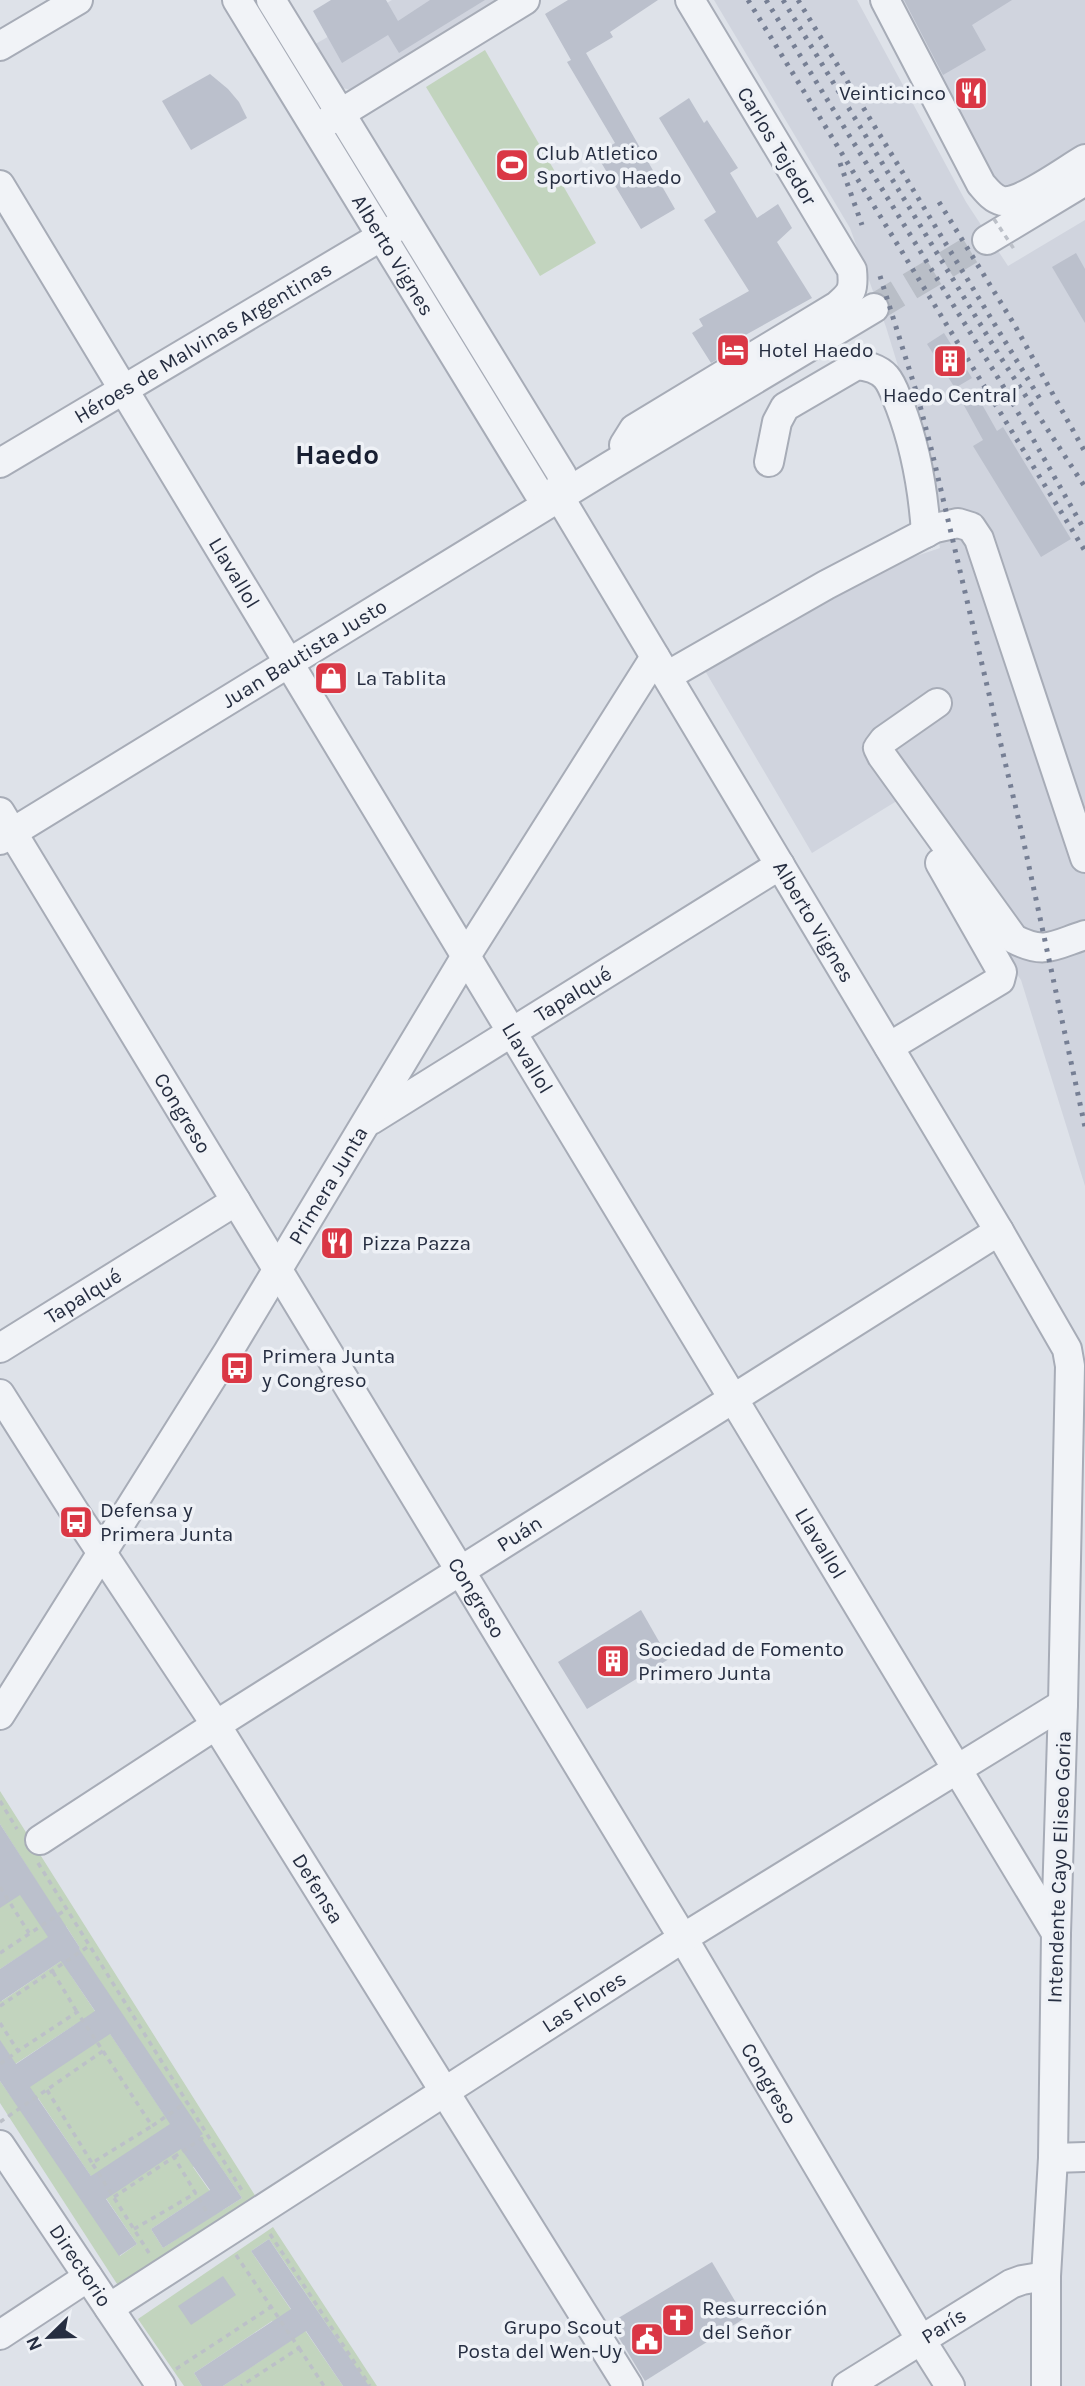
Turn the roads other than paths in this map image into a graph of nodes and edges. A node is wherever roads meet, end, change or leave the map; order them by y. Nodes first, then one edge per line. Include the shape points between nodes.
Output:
1 (78, 0) edge
2 (237, 0) edge
3 (271, 0) edge
4 (525, 0) edge
5 (690, 0) edge
6 (885, 0) edge
7 (0, 46) edge
8 (340, 114) junction
9 (316, 128) junction
10 (1085, 159) edge
11 (1085, 181) edge
12 (0, 185) edge
13 (994, 220) junction
14 (406, 222) junction
15 (381, 237) junction
16 (862, 301) junction
17 (122, 389) junction
18 (769, 462) dead end
19 (0, 463) edge
20 (610, 466) junction
21 (560, 498) junction
22 (926, 533) junction
23 (288, 665) junction
24 (661, 666) junction
25 (937, 703) dead end
26 (4, 828) edge
27 (934, 853) dead end
28 (1085, 858) edge
29 (780, 865) junction
30 (1085, 935) edge
31 (466, 956) junction
32 (512, 1033) junction
33 (889, 1047) junction
34 (366, 1123) junction
35 (236, 1201) junction
36 (999, 1231) junction
37 (278, 1269) junction
38 (0, 1348) edge
39 (1067, 1349) joint
40 (0, 1394) edge
41 (731, 1398) junction
42 (101, 1552) junction
43 (460, 1572) junction
44 (1063, 1704) junction
45 (0, 1715) edge
46 (216, 1725) junction
47 (957, 1769) junction
48 (31, 1843) road end
49 (1056, 1933) junction
50 (683, 1938) junction
51 (443, 2091) junction
52 (0, 2145) edge
53 (1085, 2157) edge
54 (1053, 2158) junction
55 (1046, 2276) junction
56 (88, 2277) junction
57 (109, 2308) junction
58 (0, 2335) edge
59 (921, 2340) junction
60 (159, 2383) edge
61 (628, 2386) edge
62 (847, 2386) edge
63 (950, 2386) edge
64 (1046, 2386) edge

1 - 7 street
2 - 9 street, Alberto Vignes
3 - 8 street, Alberto Vignes
4 - 8 street
5 - 16 street, Carlos Tejedor via 852,270
6 - 13 street via 990,194
8 - 9 street
8 - 14 street, Alberto Vignes
9 - 15 street, Alberto Vignes
10 - 13 street via 1015,200
11 - 13 street
12 - 17 street, Llavallol
14 - 15 street, Héroes de Malvinas Argentinas
14 - 21 street, Alberto Vignes via 562,475
15 - 17 street, Héroes de Malvinas Argentinas
15 - 21 street, Alberto Vignes via 538,492
16 - 20 street, Juan Bautista Justo
16 - 20 street, Juan Bautista Justo via 837,306 635,429
17 - 19 street, Héroes de Malvinas Argentinas
17 - 23 street, Llavallol
18 - 22 street via 785,407 857,365 876,369 894,391 912,438
20 - 21 street, Juan Bautista Justo
21 - 23 street, Juan Bautista Justo
21 - 24 street, Alberto Vignes
22 - 24 street
22 - 28 street via 958,523 971,527 979,539
23 - 26 street, Juan Bautista Justo
23 - 31 street, Llavallol
24 - 29 street, Alberto Vignes
24 - 31 street, Primera Junta
25 - 30 street via 884,740 878,748 882,756 1014,939 1040,949
26 - 35 street, Congreso
27 - 33 street via 1002,972 1000,980
29 - 32 street, Tapalqué
29 - 33 street, Alberto Vignes
31 - 32 street, Llavallol
31 - 34 street, Primera Junta
32 - 34 street, Tapalqué
32 - 41 street, Llavallol
33 - 36 street, Alberto Vignes
34 - 37 street, Primera Junta
35 - 37 street, Congreso
35 - 38 street, Tapalqué
36 - 39 street, Alberto Vignes
36 - 41 street, Puán
37 - 42 street, Primera Junta
37 - 43 street, Congreso
39 - 44 street, Intendente Cayo Eliseo Goria
40 - 42 street, Defensa
41 - 43 street, Puán
41 - 47 street, Llavallol
42 - 45 street, Primera Junta
42 - 46 street, Defensa
43 - 46 street, Puán
43 - 50 street, Congreso
44 - 47 street, Las Flores
44 - 49 street, Intendente Cayo Eliseo Goria
46 - 48 street, Puán
46 - 51 street, Defensa
47 - 49 street, Llavallol
47 - 50 street, Las Flores
49 - 54 street, Intendente Cayo Eliseo Goria
50 - 51 street, Las Flores
50 - 59 street, Congreso
51 - 57 street, Las Flores
51 - 61 street, Defensa
52 - 56 street, Directorio
53 - 54 street
54 - 55 street, Intendente Cayo Eliseo Goria
55 - 59 street, París via 1011,2284
55 - 64 street, Intendente Cayo Eliseo Goria
56 - 57 street, Directorio
56 - 58 street
57 - 60 street, Directorio
59 - 62 street, París
59 - 63 street, Congreso

